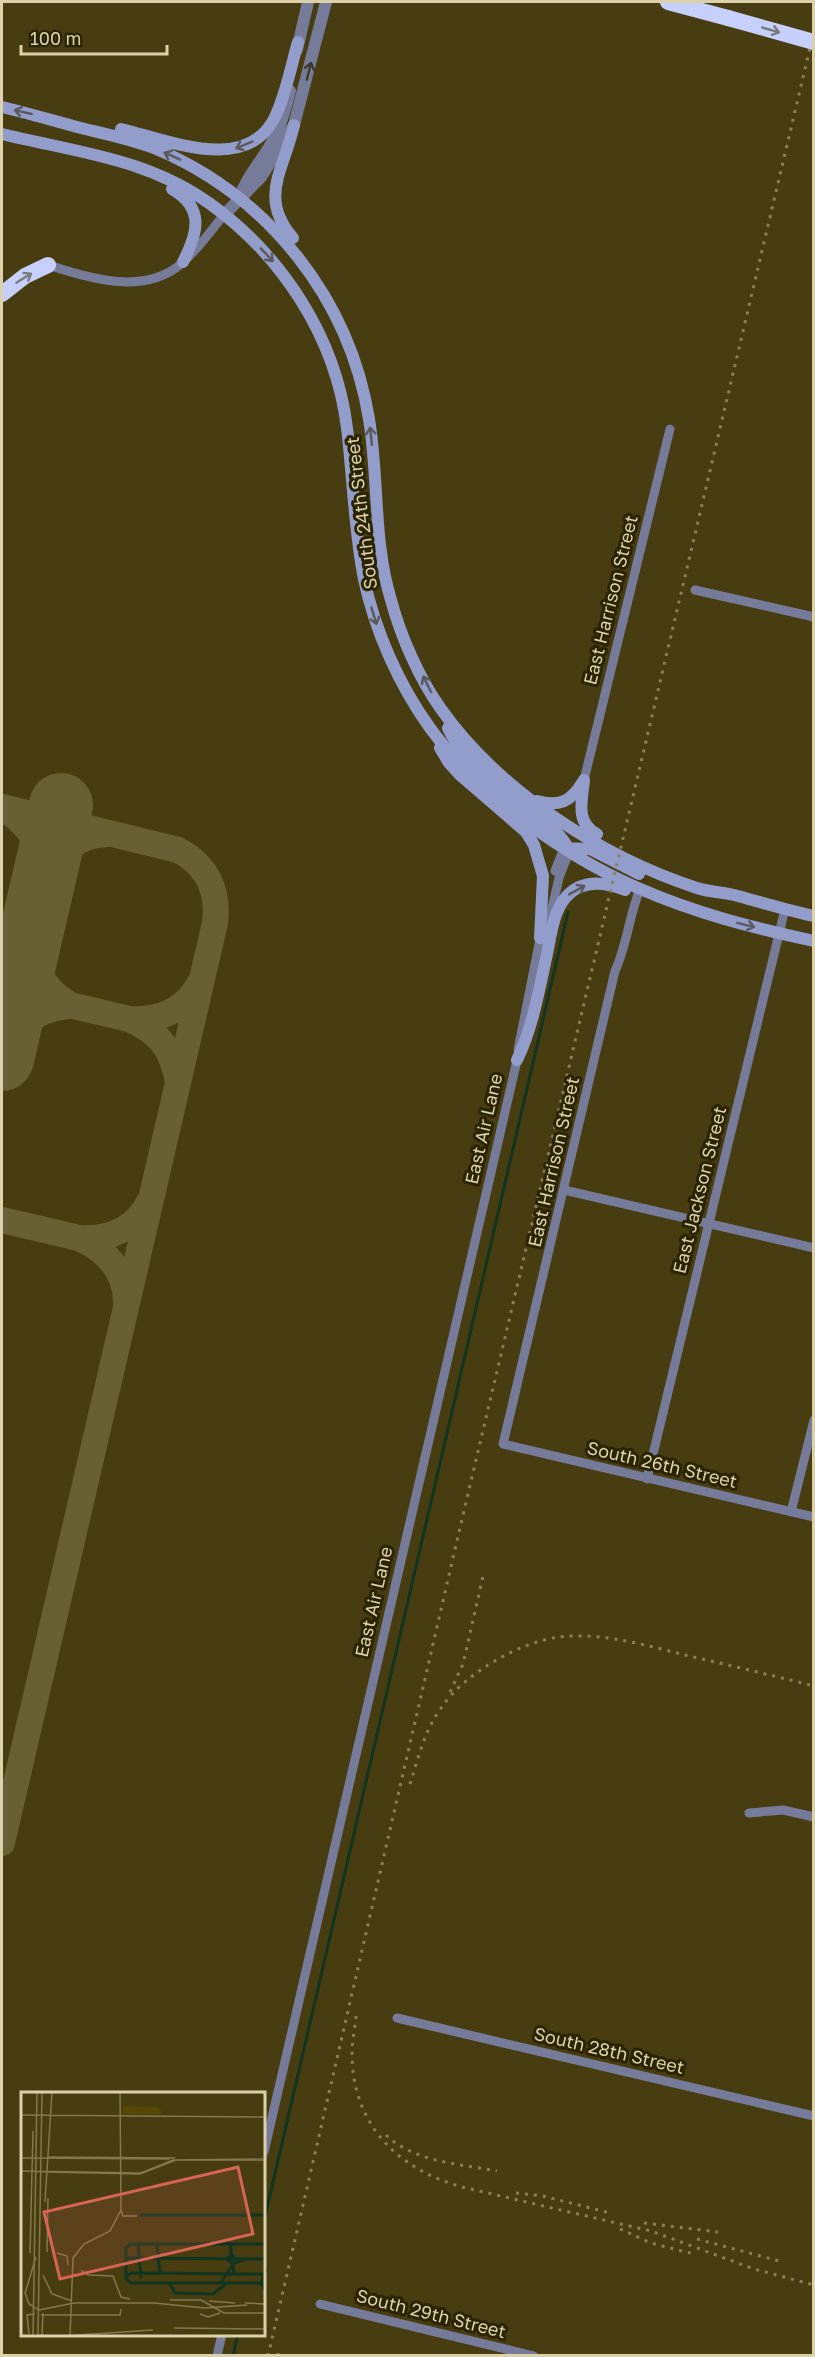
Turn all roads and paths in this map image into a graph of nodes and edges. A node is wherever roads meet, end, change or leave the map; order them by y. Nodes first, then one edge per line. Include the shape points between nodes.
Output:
1 (308, 2) edge
2 (326, 2) edge
3 (668, 2) edge
4 (298, 42) junction
5 (813, 42) edge
6 (315, 46) junction
7 (2, 107) edge
8 (44, 117) junction
9 (294, 125) junction
10 (2, 134) edge
11 (40, 143) junction
12 (239, 198) junction
13 (224, 215) junction
14 (183, 262) junction
15 (48, 265) joint
16 (2, 294) edge
17 (332, 309) junction
18 (670, 429) dead end
19 (695, 590) dead end
20 (813, 616) edge
21 (442, 710) junction
22 (430, 729) junction
23 (584, 780) junction
24 (534, 801) junction
25 (567, 849) junction
26 (695, 888) junction
27 (638, 892) junction
28 (729, 894) junction
29 (785, 909) junction
30 (813, 916) edge
31 (780, 934) junction
32 (540, 938) junction
33 (813, 941) edge
34 (517, 1060) junction
35 (564, 1190) junction
36 (709, 1223) junction
37 (813, 1248) edge
38 (813, 1420) edge
39 (504, 1444) joint
40 (647, 1479) junction
41 (791, 1512) junction
42 (813, 1517) edge
43 (749, 1813) dead end
44 (813, 1817) edge
45 (397, 2018) dead end
46 (813, 2116) edge
47 (266, 2143) edge
48 (320, 2304) dead end
49 (222, 2336) edge
50 (217, 2355) edge
51 (534, 2355) edge

1 - 4 street
2 - 6 street
3 -> 5 highway, bridge
4 - 6 street
4 -> 8 main road via 275,117 262,134 240,147 210,150 80,120
4 - 12 street via 282,121 246,179
9 -> 6 street
8 -> 7 main road, South 24th Street
12 -> 8 main road, South 24th Street via 203,172 151,147
9 - 12 street via 255,185
9 - 17 main road via 275,187 275,205 283,226 326,282
10 - 11 main road, South 24th Street
11 - 13 main road, South 24th Street via 146,169 189,190
11 - 14 main road via 139,174 183,195 191,206 196,227
12 - 13 street
12 - 17 main road, South 24th Street via 291,247
13 - 14 street
13 -> 22 main road, South 24th Street via 253,240 291,284 334,369 347,426 357,533 367,590 389,655
14 - 15 street via 160,276 134,283 109,281
16 -> 15 highway
21 -> 17 main road, South 24th Street via 405,641 390,599 365,398
18 - 23 street, East Harrison Street
19 - 20 street
21 - 24 main road, South 24th Street via 476,750
21 - 25 main road via 451,734 463,750 500,787 559,834
22 - 25 main road, South 24th Street via 485,788
22 - 32 main road via 449,763 526,832 534,845 543,876
23 - 24 main road via 573,796 562,803
23 - 28 main road via 581,807 586,827 638,856
24 - 26 main road, South 24th Street via 610,850
25 - 26 main road via 590,849 646,877
25 - 27 main road, South 24th Street
25 - 32 street, East Air Lane via 554,876
25 - 34 street, East Air Lane
26 - 28 main road, South 24th Street
27 -> 31 main road
34 -> 27 main road via 527,1038 554,924 565,898 578,888 602,882
27 - 35 street, East Harrison Street via 615,971
28 - 29 main road, South 24th Street
29 - 30 main road, South 24th Street
29 - 31 street, East Jackson Street
31 - 33 main road
31 - 36 street, East Jackson Street
32 - 34 street, East Air Lane
34 - 47 street, East Air Lane
35 - 36 street
35 - 39 street, East Harrison Street
36 - 37 street
36 - 40 street, East Jackson Street
38 - 41 street
39 - 40 street, South 26th Street
40 - 41 street, South 26th Street
41 - 42 street, South 26th Street
43 - 44 street via 783,1810
45 - 46 street, South 28th Street
48 - 51 street, South 29th Street
49 - 50 street

